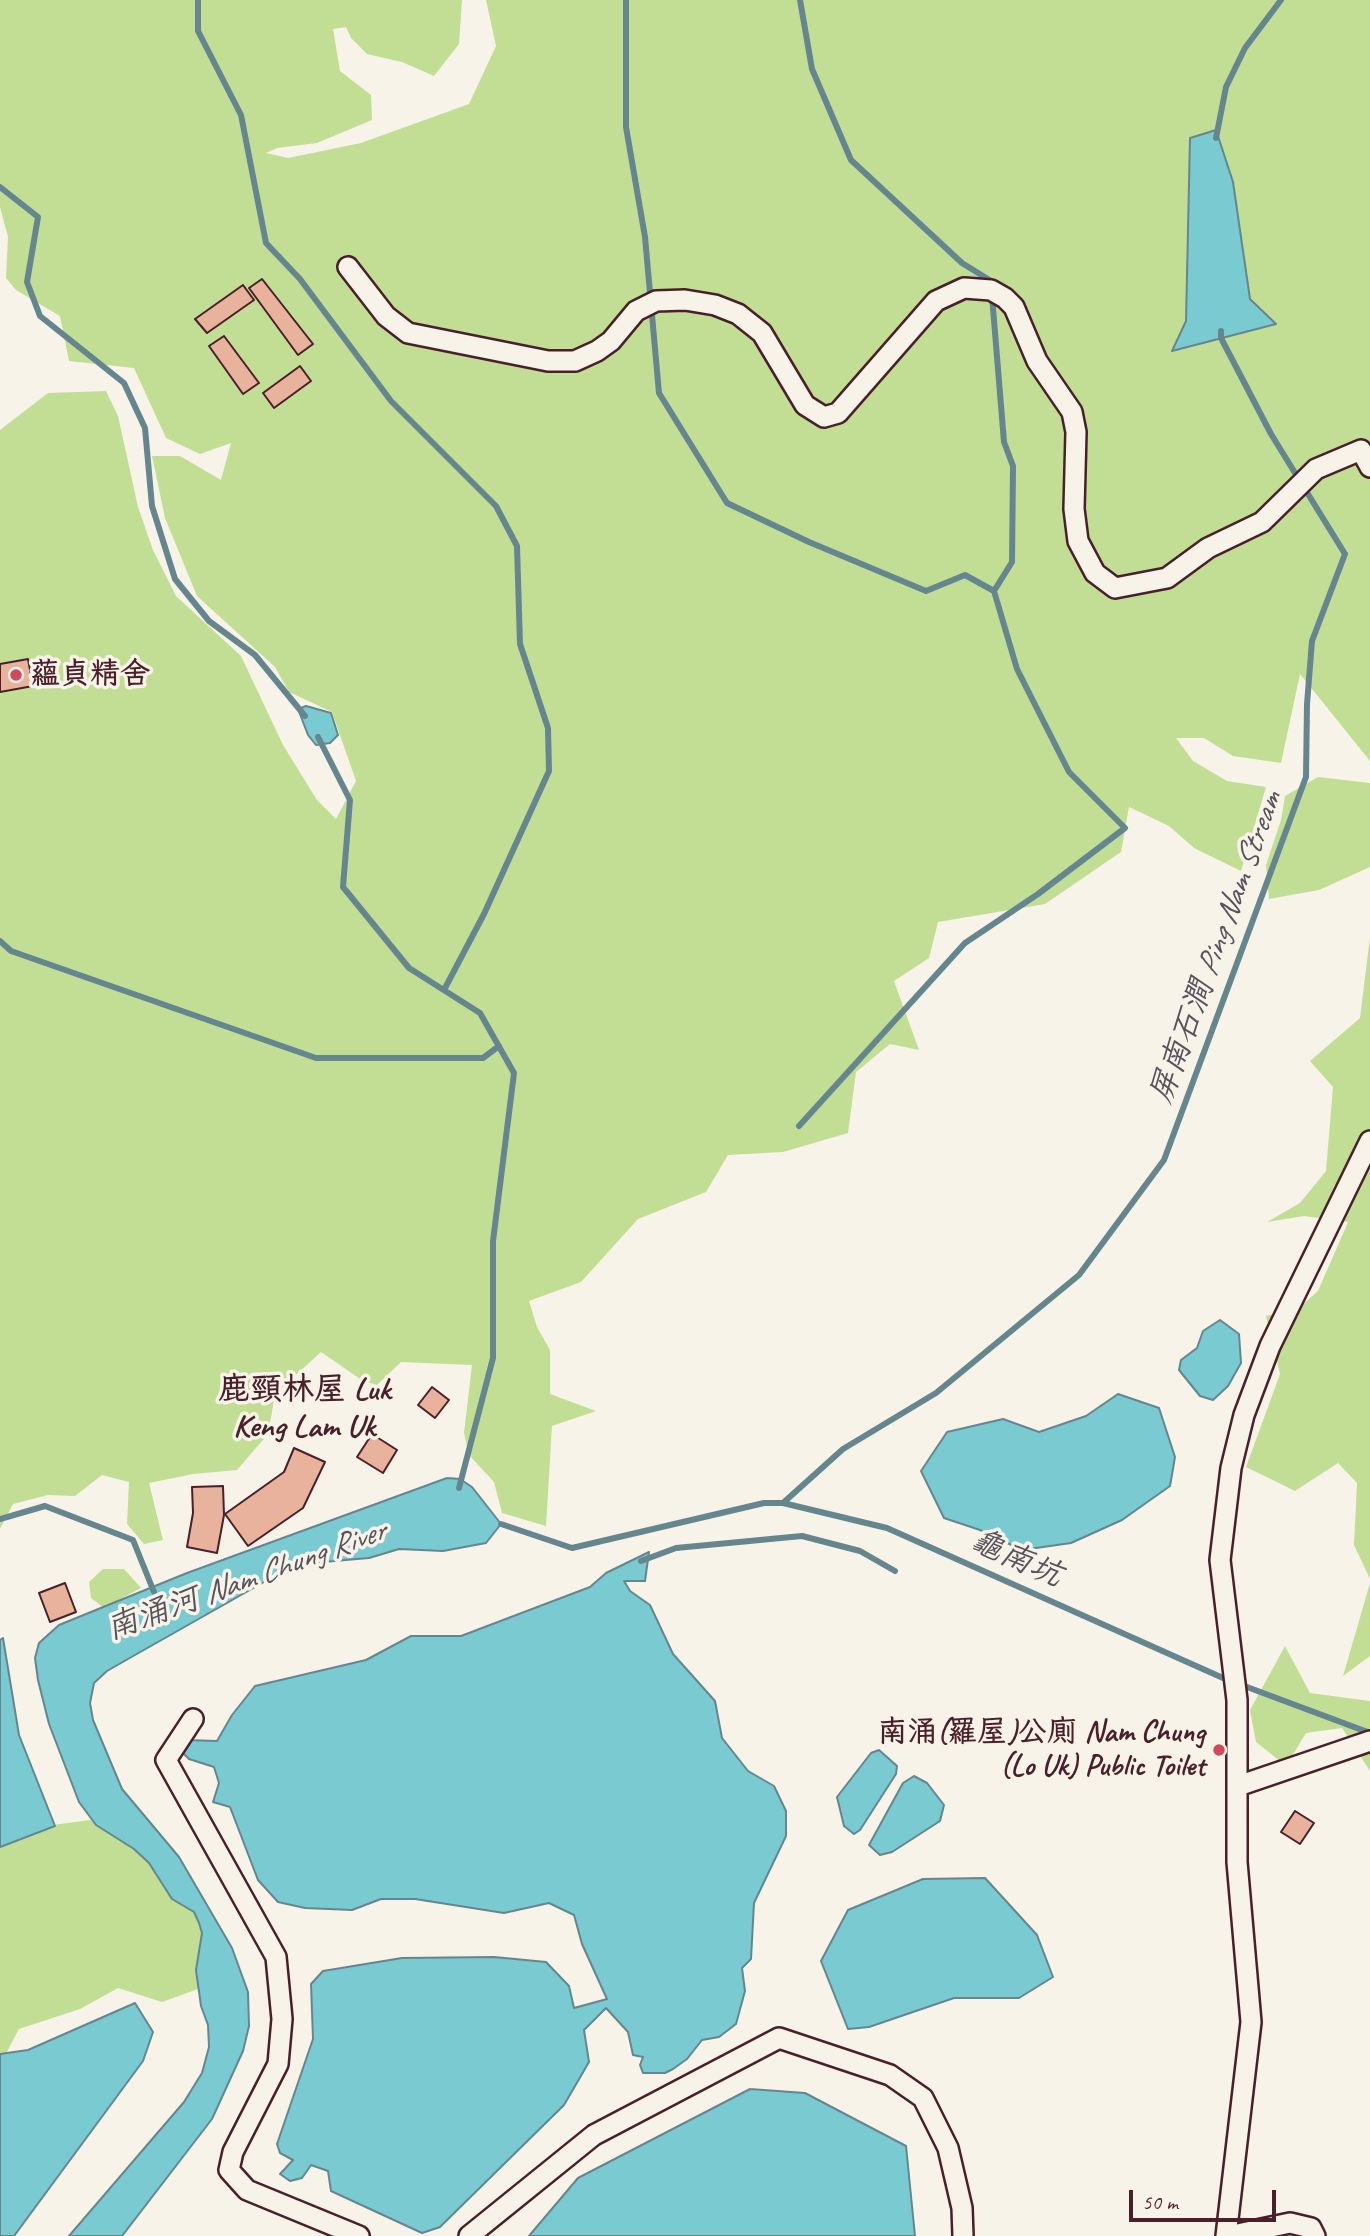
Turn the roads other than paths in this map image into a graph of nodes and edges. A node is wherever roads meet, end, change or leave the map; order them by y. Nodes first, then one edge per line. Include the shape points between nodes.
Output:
1 (348, 267) dead end
2 (1370, 467) edge
3 (1370, 1141) edge
4 (192, 1719) dead end
5 (1367, 1742) edge
6 (1238, 1787) junction
7 (359, 2236) edge
8 (469, 2236) edge
9 (962, 2236) edge
10 (1227, 2236) edge
11 (1315, 2236) edge

1 - 2 street via 386,316 408,333 548,361 575,361 597,351 650,303 675,299 715,304 738,314 762,333 805,405 824,417 838,413 936,301 964,288 991,290 1014,307 1037,361 1072,412 1077,441 1076,532 1090,566 1115,589 1167,578 1208,548 1262,522 1316,469 1361,450
3 - 6 street via 1270,1346 1244,1415 1231,1468 1220,1560 1237,1700
4 - 7 street via 166,1760 276,1957 282,2019 278,2064 233,2152 229,2170 247,2190
5 - 6 street
6 - 10 street via 1237,1862 1251,2022
8 - 9 street via 594,2135 779,2038 890,2075 923,2098 948,2148 962,2208
10 - 11 street via 1290,2223 1311,2228

